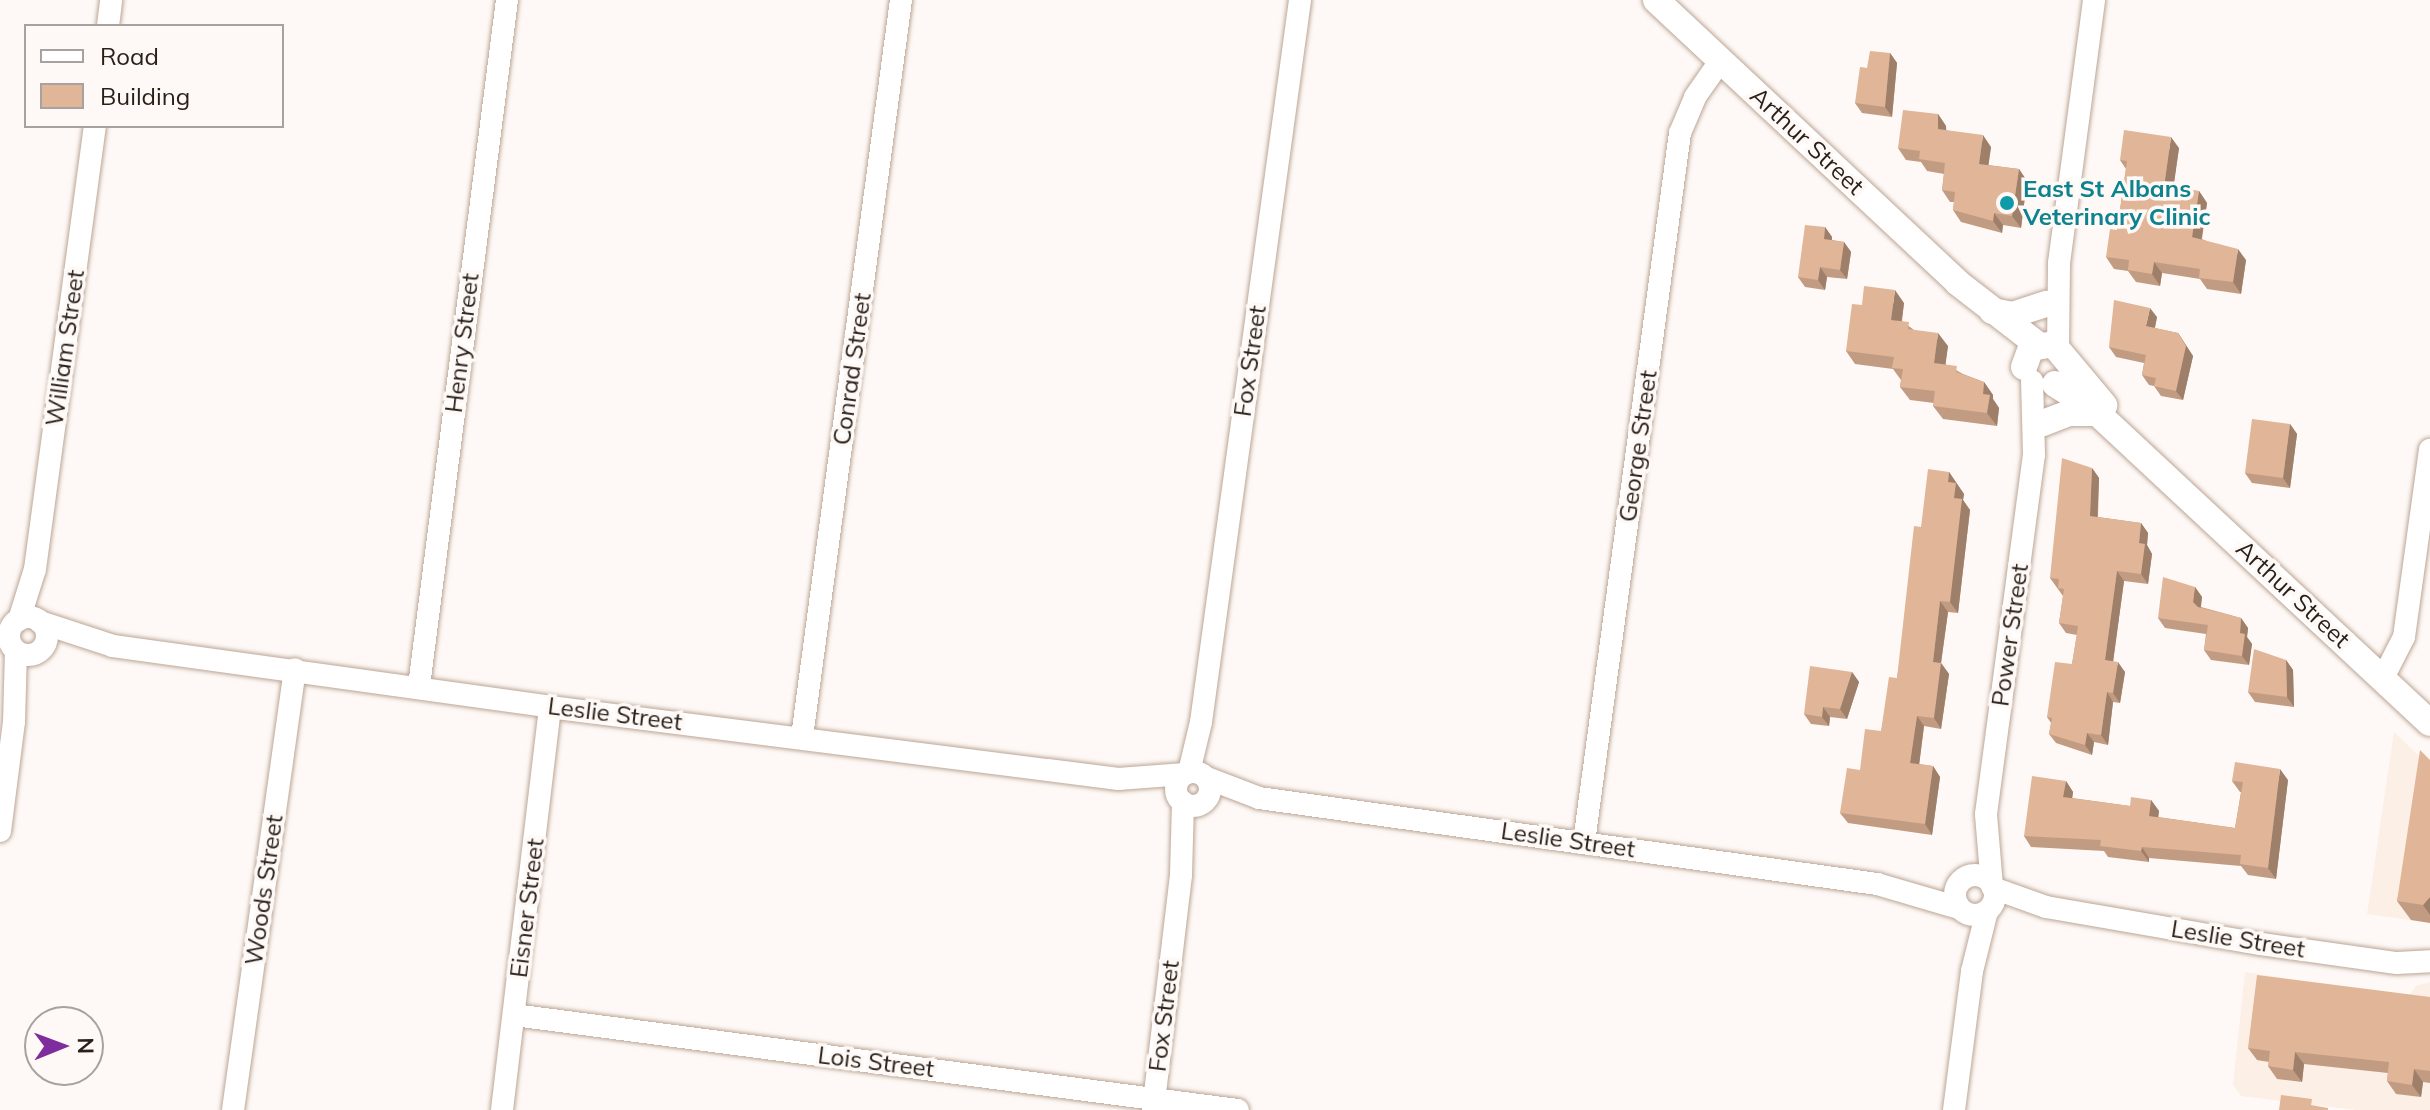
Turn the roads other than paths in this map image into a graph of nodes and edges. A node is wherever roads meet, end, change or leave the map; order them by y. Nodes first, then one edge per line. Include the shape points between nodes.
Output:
1 (111, 0) edge
2 (507, 0) edge
3 (901, 0) edge
4 (1300, 0) edge
5 (2094, 0) edge
6 (1663, 2) edge
7 (108, 24) edge
8 (1721, 60) junction
9 (95, 128) edge
10 (2059, 263) junction
11 (1958, 283) junction
12 (2046, 304) junction
13 (1992, 311) junction
14 (2051, 348) junction
15 (2040, 379) junction
16 (2096, 413) junction
17 (2043, 423) junction
18 (2430, 450) edge
19 (2034, 455) junction
20 (2155, 466) junction
21 (21, 635) edge
22 (295, 669) junction
23 (2383, 678) junction
24 (419, 686) junction
25 (550, 707) junction
26 (2430, 723) edge
27 (802, 737) junction
28 (1196, 775) junction
29 (1118, 779) junction
30 (1259, 798) junction
31 (1191, 802) junction
32 (1986, 814) junction
33 (0, 831) edge
34 (1584, 842) junction
35 (1963, 880) junction
36 (1877, 884) junction
37 (1991, 898) junction
38 (1960, 908) junction
39 (2430, 961) edge
40 (1972, 971) junction
41 (514, 1015) junction
42 (1154, 1104) edge
43 (233, 1110) edge
44 (502, 1110) edge
45 (1238, 1110) edge
46 (1954, 1110) edge

1 - 7 street
2 - 24 street, Henry Street
3 - 27 street, Conrad Street
4 - 28 street, Fox Street
5 - 10 street
6 - 8 street, Arthur Street
8 - 11 street, Arthur Street
8 - 34 street, George Street via 1695,97 1680,133
9 - 21 street, William Street via 35,569
10 - 12 street
10 - 14 street
11 - 13 street, Arthur Street
11 - 15 street, Arthur Street via 1978,316
12 - 13 street via 2012,315
12 - 14 street
13 - 14 street, Arthur Street
14 - 15 street via 2026,354
14 - 15 street via 2065,374
14 - 20 street, Arthur Street
15 - 16 street, Arthur Street
15 - 17 street, Power Street
15 - 19 street, Power Street
16 - 17 street via 2069,413
16 - 20 street, Arthur Street
17 - 19 street, Power Street
18 - 23 street via 2404,637
19 - 32 street, Power Street
20 - 23 street, Arthur Street
21 - 22 street, Leslie Street
21 - 33 street, William Street
22 - 24 street, Leslie Street
22 - 43 street, Woods Street
23 - 26 street, Arthur Street
24 - 25 street, Leslie Street
25 - 27 street, Leslie Street
25 - 41 street, Eisner Street
27 - 29 street, Leslie Street
28 - 29 street, Leslie Street
28 - 30 street, Leslie Street
28 - 31 street via 1210,794
28 - 31 street via 1176,788
29 - 31 street, Leslie Street
30 - 31 street, Leslie Street
30 - 34 street, Leslie Street
31 - 42 street, Fox Street
32 - 35 street, Power Street
32 - 37 street, Power Street
34 - 36 street, Leslie Street
35 - 36 street, Leslie Street
35 - 37 street via 1977,875
35 - 38 street via 1956,890
36 - 38 street, Leslie Street
37 - 38 street via 1977,915
37 - 39 street, Leslie Street via 2334,954 2410,964
37 - 40 street, Power Street
38 - 40 street, Power Street
40 - 46 street, Power Street
41 - 42 street, Lois Street
41 - 44 street, Eisner Street
42 - 45 street, Lois Street

